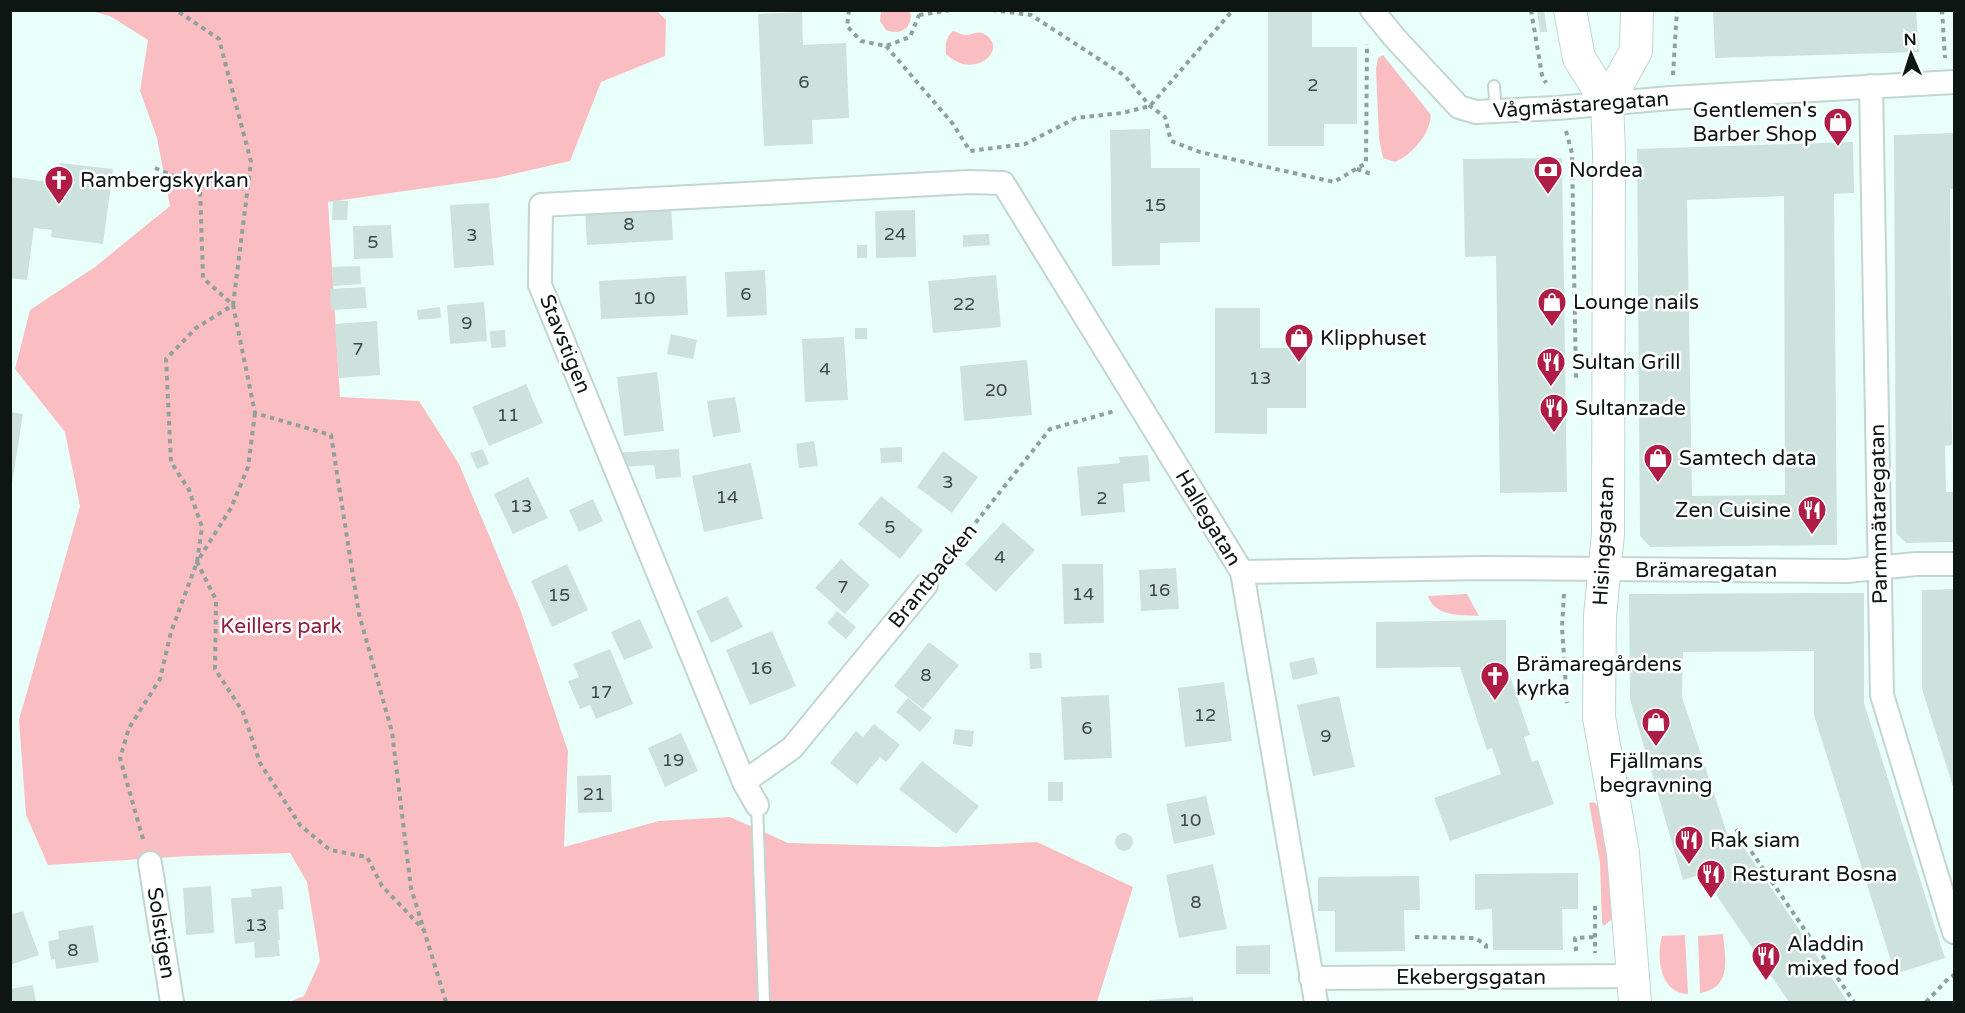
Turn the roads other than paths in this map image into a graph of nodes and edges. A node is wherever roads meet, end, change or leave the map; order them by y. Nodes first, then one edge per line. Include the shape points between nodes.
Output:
1 (1570, 10) edge
2 (1373, 12) edge
3 (1638, 12) edge
4 (1950, 82) edge
5 (1494, 86) dead end
6 (1871, 86) junction
7 (1607, 103) junction
8 (1496, 112) junction
9 (1003, 183) joint
10 (1954, 564) edge
11 (1880, 567) junction
12 (1605, 570) junction
13 (1242, 573) junction
14 (926, 585) road end
15 (744, 782) junction
16 (757, 805) joint
17 (150, 863) road end
18 (1954, 932) edge
19 (1311, 978) junction
20 (1633, 989) edge
21 (172, 1002) edge
22 (764, 1002) edge
23 (1316, 1002) edge

1 - 7 street via 1579,58
2 - 8 street, Vågmästaregatan via 1459,107
3 - 7 street via 1636,51
4 - 6 street, Vågmästaregatan
5 - 8 lane
6 - 7 street, Vågmästaregatan
6 - 11 street, Parmmätaregatan
7 - 8 street, Vågmästaregatan
7 - 12 street, Hisingsgatan
9 - 13 street, Hallegatan
9 - 15 street, Stavstigen via 540,205 540,285
10 - 11 street, Brämaregatan
11 - 12 street, Brämaregatan via 1847,571
11 - 18 street, Parmmätaregatan via 1882,695
12 - 13 street, Brämaregatan
12 - 20 street, Hisingsgatan via 1600,616 1599,717 1623,853
13 - 19 street, Hallegatan
14 - 15 street, Brantbacken via 792,748
15 - 16 street, Stavstigen
16 - 22 lane
17 - 21 street, Solstigen
19 - 20 street, Ekebergsgatan via 1594,977
19 - 23 street, Hallegatan

